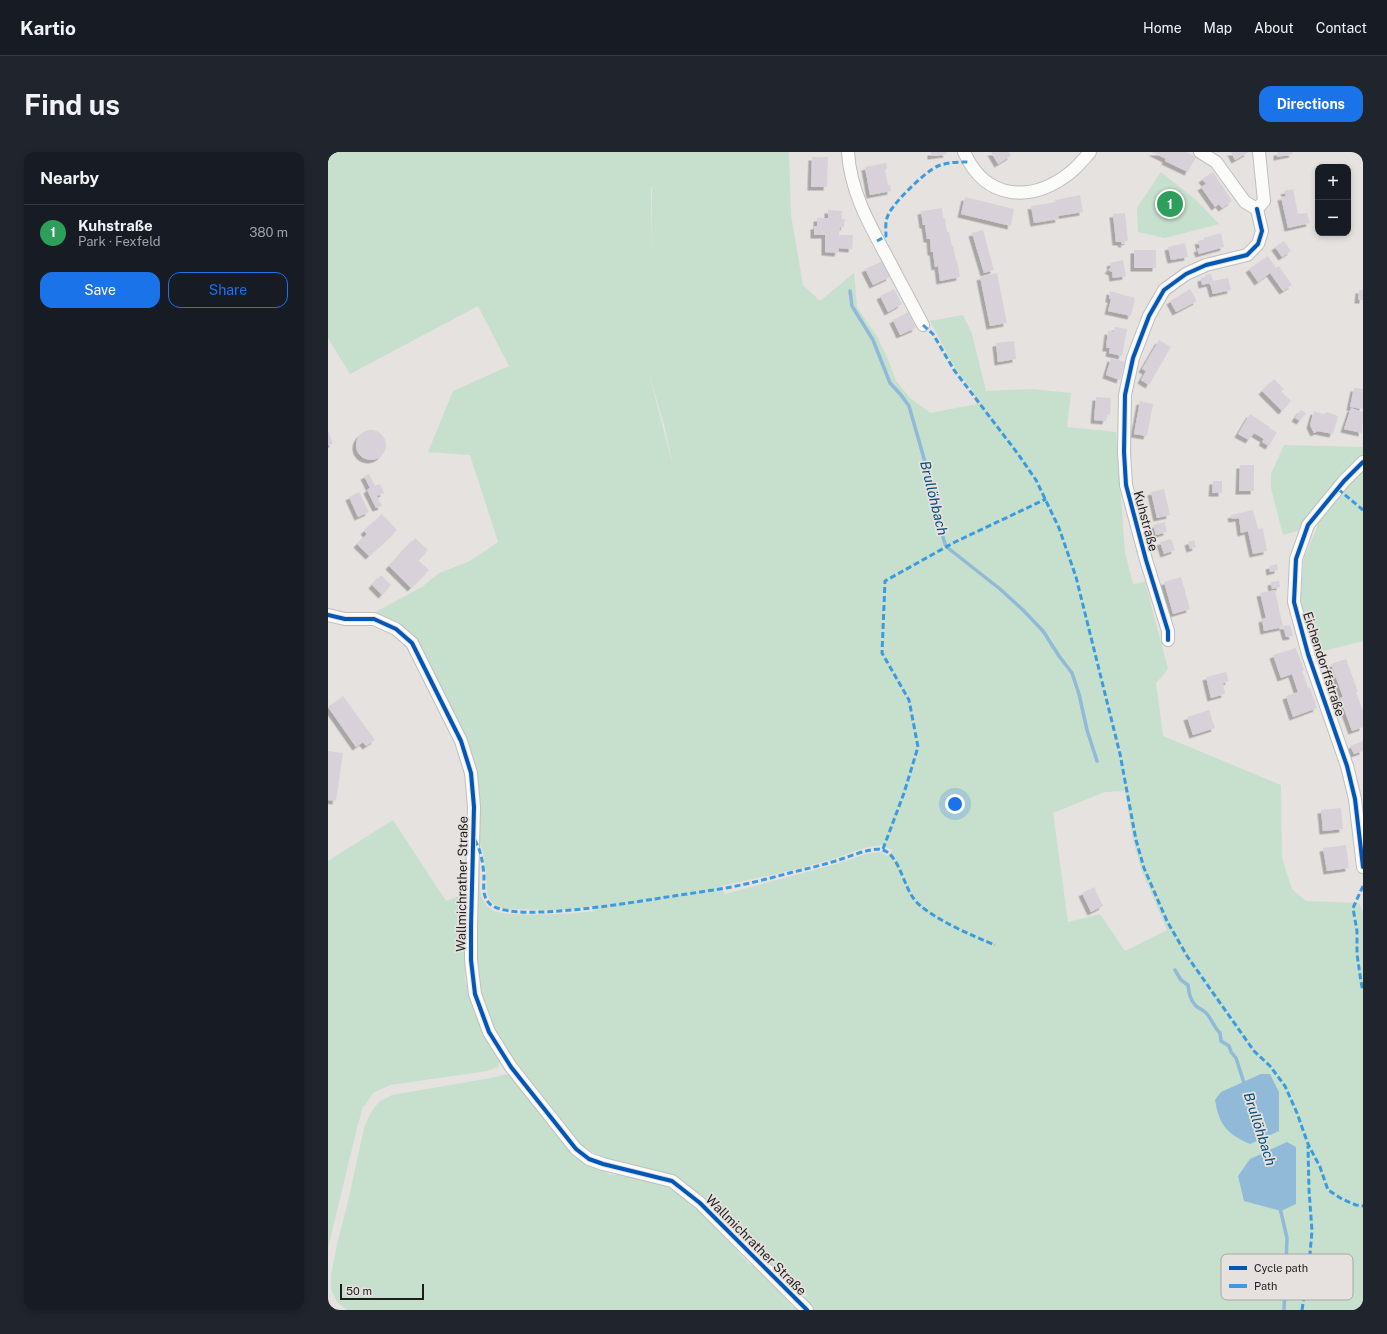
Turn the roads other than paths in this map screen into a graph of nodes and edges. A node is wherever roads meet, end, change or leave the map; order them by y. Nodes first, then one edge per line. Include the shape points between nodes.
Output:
1 (848, 152) edge
2 (964, 152) edge
3 (1090, 152) edge
4 (1200, 152) edge
5 (1259, 152) edge
6 (1257, 209) junction
7 (923, 325) dead end
8 (1363, 462) edge
9 (328, 615) edge
10 (1168, 640) dead end
11 (1363, 862) edge
12 (807, 1310) edge

1 - 7 street via 850,173 861,206
2 - 3 street via 978,174 990,184 1017,193 1029,193 1062,179
4 - 6 street via 1216,162 1245,202
5 - 6 street via 1264,201
6 - 10 street, Kuhstraße via 1262,231 1258,244 1247,255 1206,265 1186,274 1164,290 1148,316 1131,366 1125,395 1126,486 1168,631
8 - 11 street, Eichendorffstraße via 1308,525 1296,559 1294,602 1308,654 1347,766 1355,799
9 - 12 street, Wallmichrather Straße via 345,619 374,619 396,629 412,643 461,742 471,773 474,807 470,926 474,994 490,1032 511,1067 576,1149 589,1159 603,1164 672,1181 700,1203

